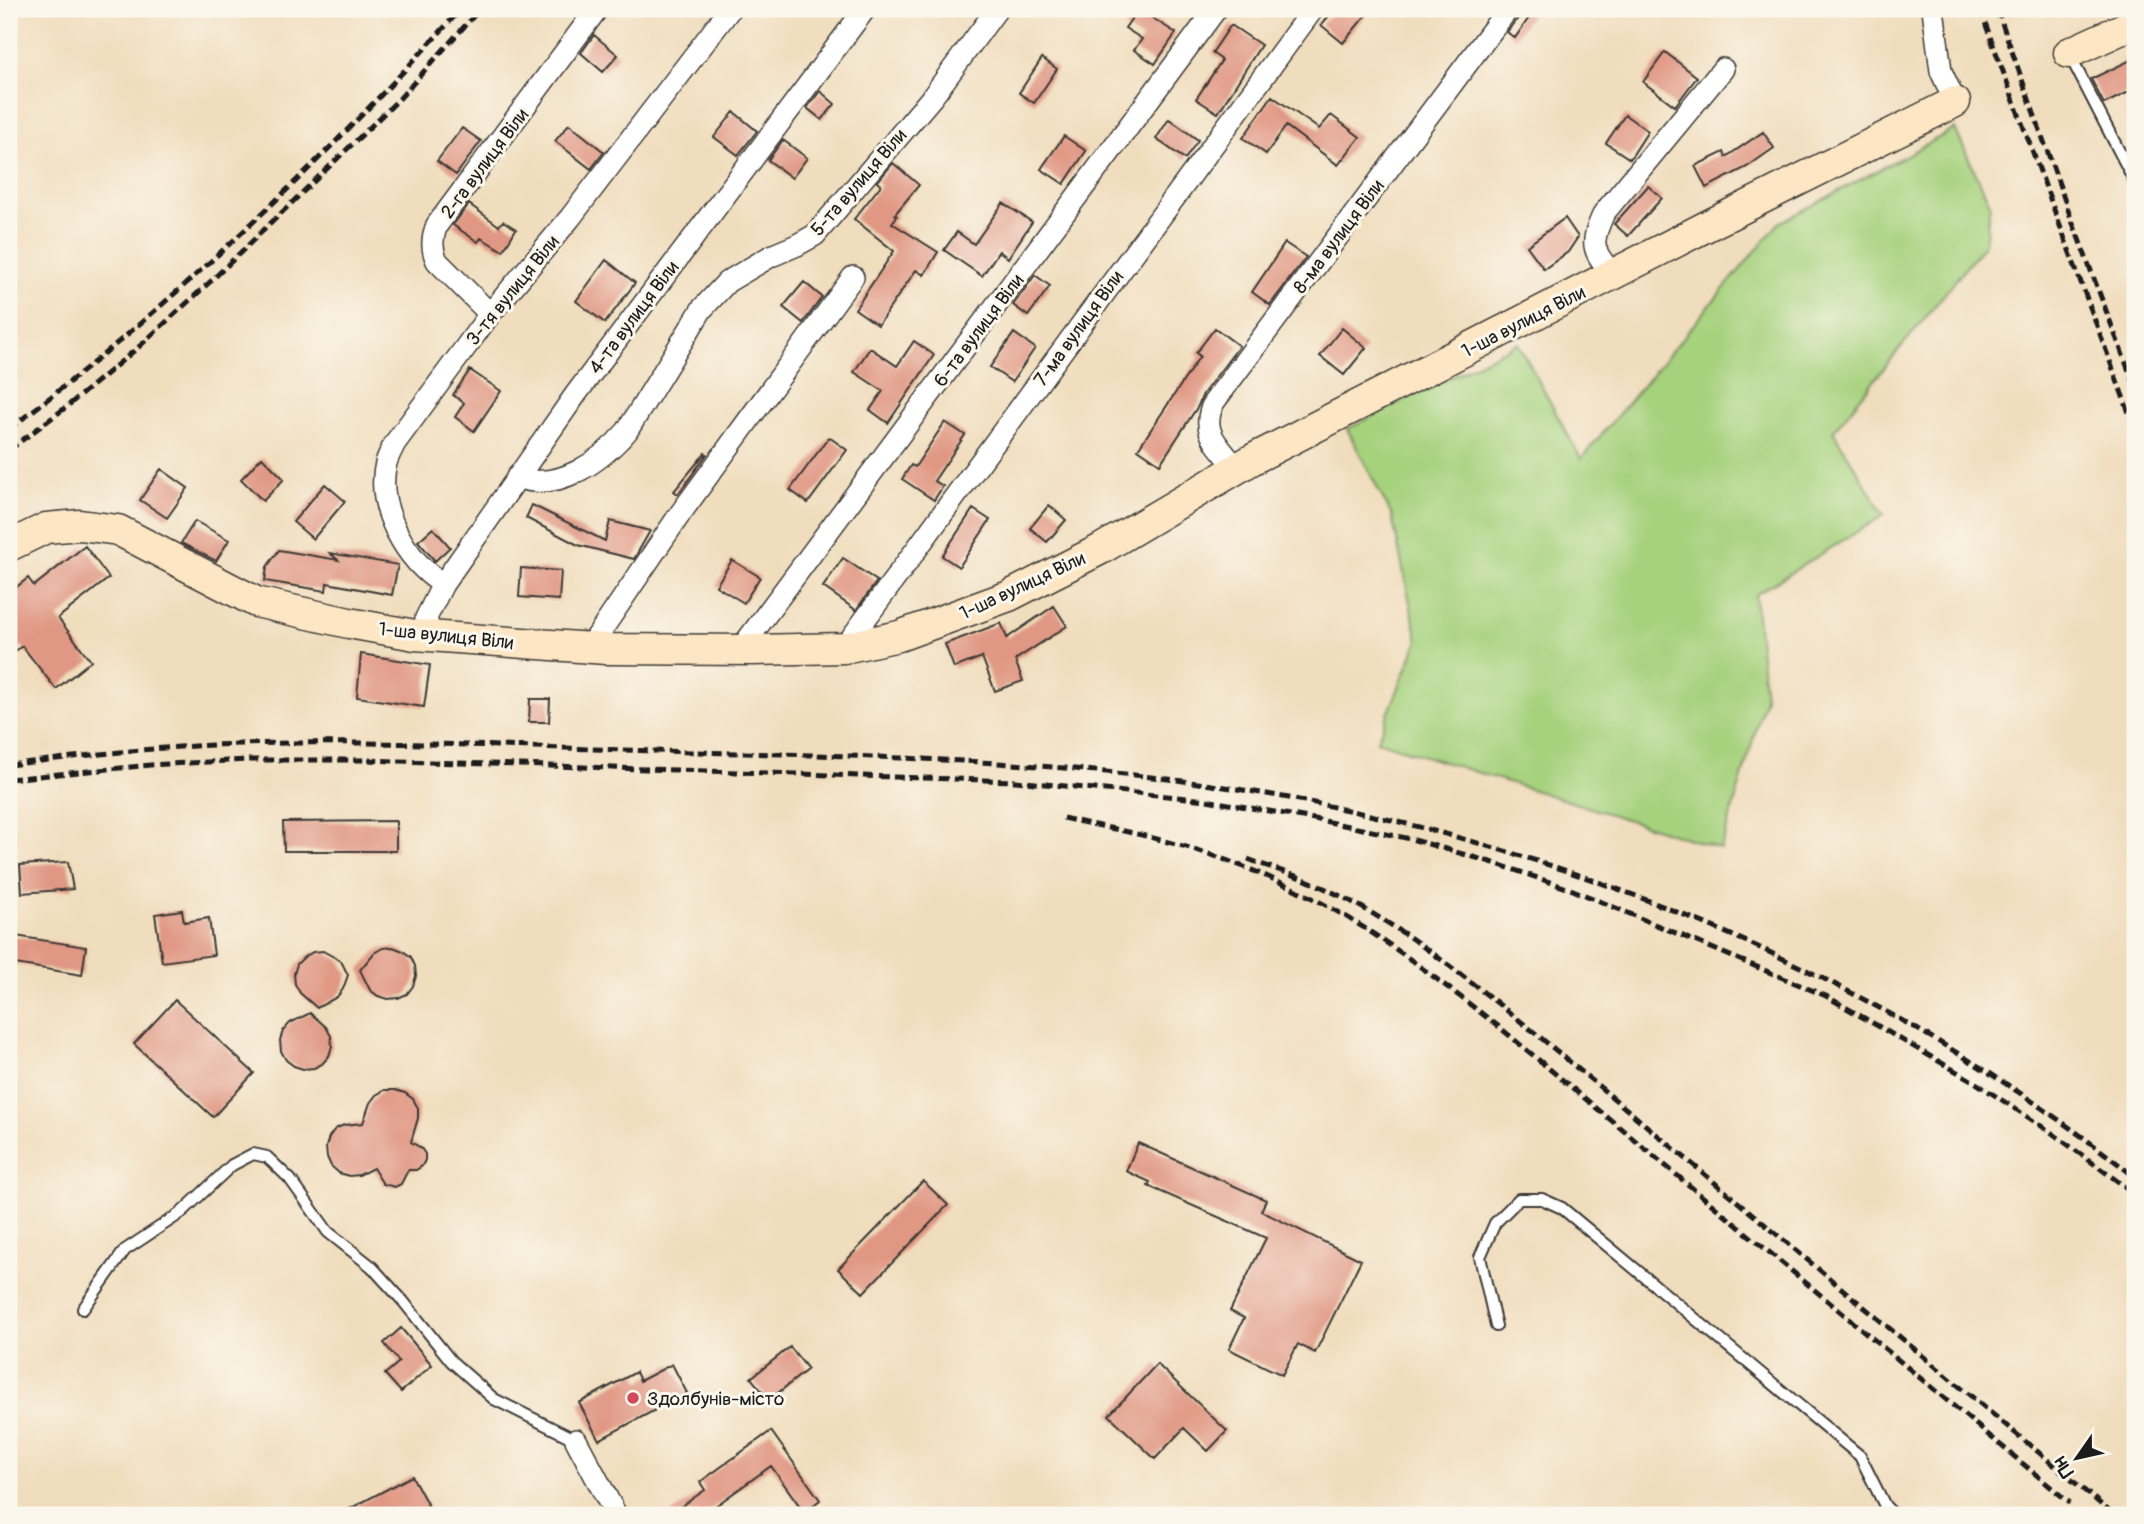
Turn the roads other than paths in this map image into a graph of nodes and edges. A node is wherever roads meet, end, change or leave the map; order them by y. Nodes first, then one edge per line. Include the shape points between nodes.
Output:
1 (597, 9) edge
2 (730, 9) edge
3 (865, 9) edge
4 (997, 9) edge
5 (1216, 9) edge
6 (1313, 9) edge
7 (1508, 9) edge
8 (1933, 9) edge
9 (2135, 23) edge
10 (2069, 53) joint
11 (1723, 69) dead end
12 (1955, 102) joint
13 (2135, 182) edge
14 (1613, 274) junction
15 (853, 277) dead end
16 (489, 314) junction
17 (1237, 468) junction
18 (517, 477) junction
19 (9, 546) edge
20 (443, 584) junction
21 (431, 636) junction
22 (590, 648) junction
23 (844, 648) junction
24 (740, 650) junction
25 (83, 1309) dead end
26 (1496, 1326) dead end
27 (576, 1440) joint
28 (616, 1515) edge
29 (1894, 1515) edge

1 - 16 street, 2-га вулиця Віли via 433,235 437,261
2 - 16 street, 3-тя вулиця Віли via 570,218
3 - 18 street, 4-та вулиця Віли
4 - 18 street, 5-та вулиця Віли via 933,96 816,235 735,277 714,294 613,447 564,477 541,483
5 - 24 street, 6-та вулиця Віли
6 - 23 street, 7-ма вулиця Віли
7 - 17 street, 8-ма вулиця Віли via 1214,402 1207,424 1211,436
8 - 12 street via 1941,71
9 - 10 main road
10 - 13 lane
11 - 14 street via 1604,213 1595,244 1597,257
12 - 14 main road, 1-ша вулиця Віли
14 - 17 main road, 1-ша вулиця Віли
15 - 22 street via 680,514
16 - 20 street, 3-тя вулиця Віли via 386,461 388,507 400,537 428,575
17 - 23 main road, 1-ша вулиця Віли via 1009,596 899,636
18 - 20 street, 4-та вулиця Віли
19 - 21 main road, 1-ша вулиця Віли via 46,528 80,525 118,530 256,602
20 - 21 street, 4-та вулиця Віли via 426,618
21 - 22 main road, 1-ша вулиця Віли
22 - 24 main road, 1-ша вулиця Віли
23 - 24 main road, 1-ша вулиця Віли
25 - 27 lane via 125,1250 181,1213 232,1165 253,1154 267,1157 290,1179 328,1232 379,1275 451,1361 494,1399
26 - 29 lane via 1479,1257 1495,1223 1519,1199 1542,1199 1562,1208 1860,1456
27 - 28 street

